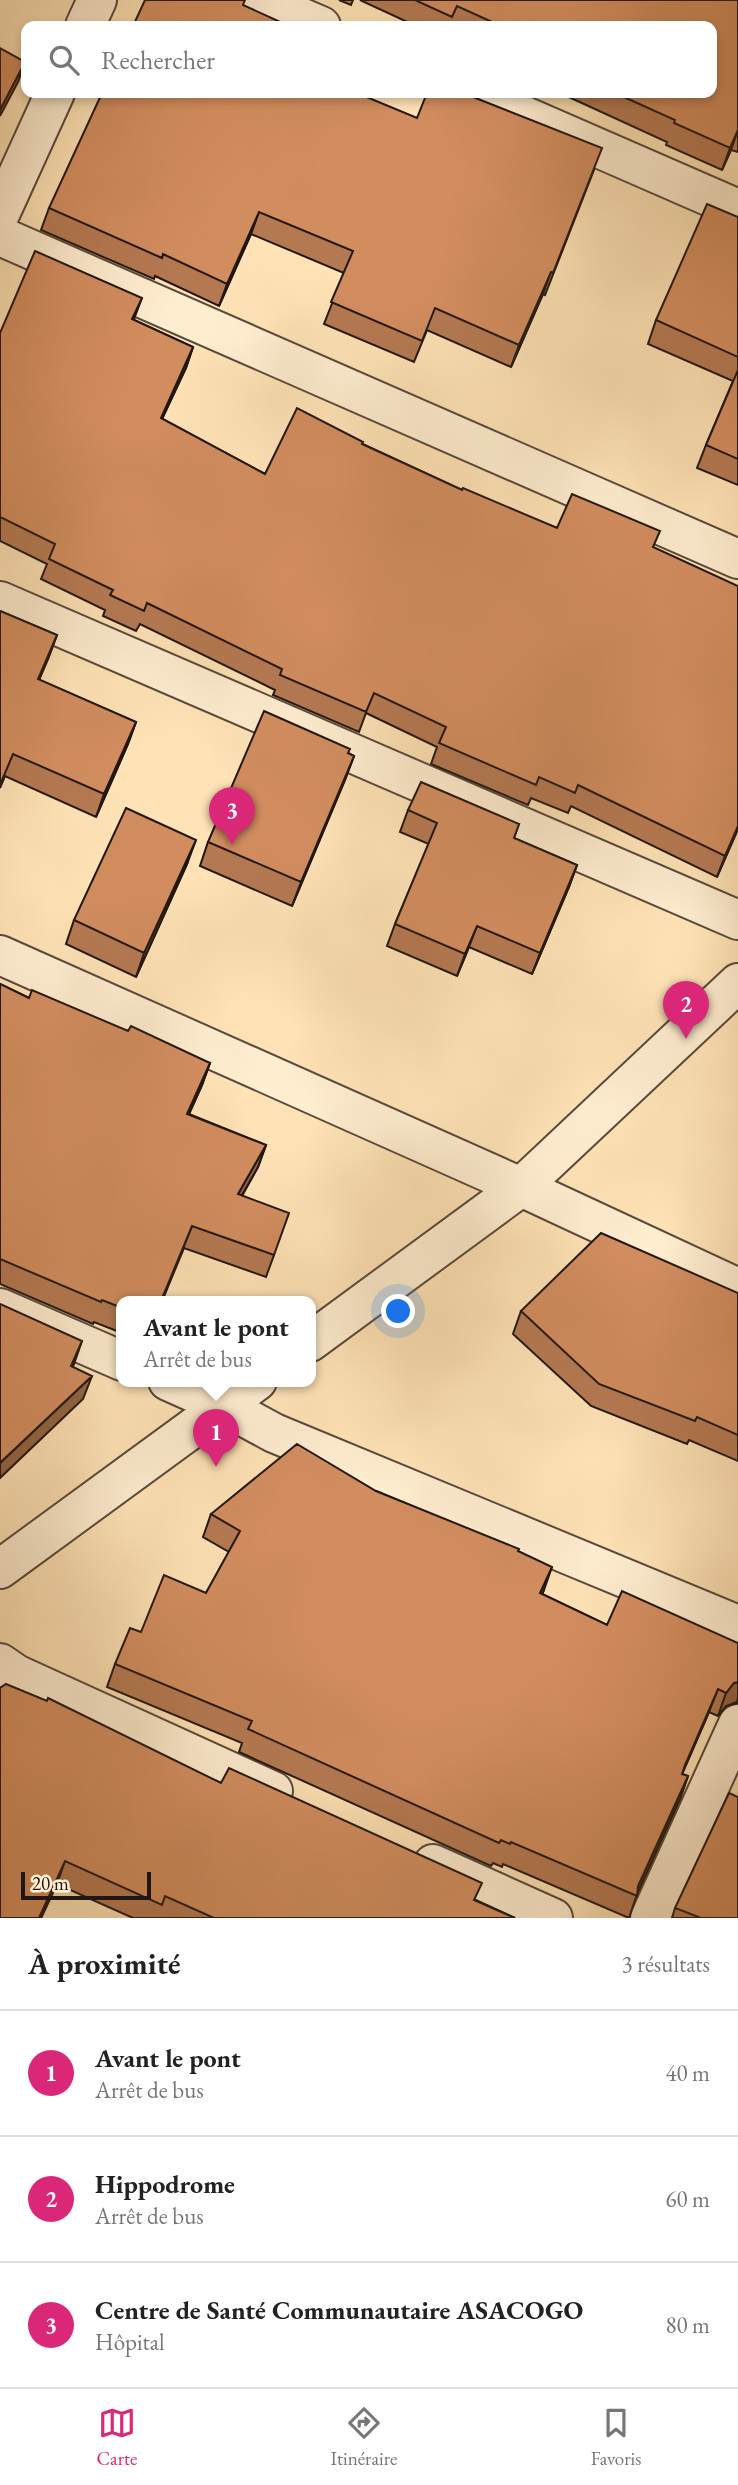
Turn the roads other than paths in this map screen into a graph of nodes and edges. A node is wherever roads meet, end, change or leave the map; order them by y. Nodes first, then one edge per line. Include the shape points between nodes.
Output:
1 (97, 0) edge
2 (261, 0) edge
3 (87, 21) edge
4 (309, 21) edge
5 (53, 98) edge
6 (483, 98) edge
7 (738, 209) edge
8 (0, 214) edge
9 (0, 236) edge
10 (738, 559) edge
11 (0, 601) edge
12 (738, 920) edge
13 (0, 955) edge
14 (738, 982) edge
15 (521, 1187) junction
16 (738, 1289) edge
17 (0, 1308) edge
18 (316, 1338) edge
19 (116, 1359) edge
20 (181, 1387) edge
21 (249, 1387) edge
22 (224, 1406) junction
23 (0, 1569) edge
24 (738, 1625) edge
25 (0, 1663) edge
26 (738, 1724) edge
27 (303, 1805) edge
28 (403, 1850) edge
29 (553, 1918) edge
30 (650, 1918) edge

1 - 3 street
2 - 4 street
5 - 8 street
6 - 7 street
9 - 10 street
11 - 12 street
13 - 15 street
14 - 15 street
15 - 16 street
15 - 18 street
17 - 19 street
20 - 22 street
21 - 22 street
22 - 23 street
22 - 24 street via 274,1433
25 - 27 street
26 - 30 street
28 - 29 street

